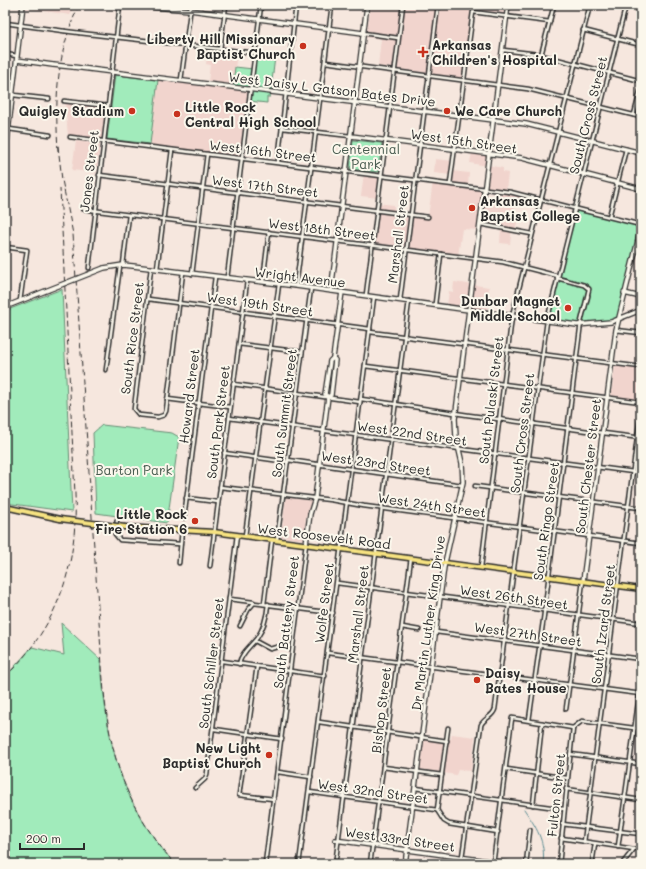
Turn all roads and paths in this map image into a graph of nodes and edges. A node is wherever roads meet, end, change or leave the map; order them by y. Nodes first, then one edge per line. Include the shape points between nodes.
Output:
1 (23, 5) edge
2 (120, 5) edge
3 (127, 5) edge
4 (191, 5) edge
5 (226, 5) edge
6 (261, 5) edge
7 (296, 5) edge
8 (332, 5) edge
9 (367, 5) edge
10 (403, 5) edge
11 (438, 5) edge
12 (508, 5) edge
13 (554, 5) edge
14 (590, 5) edge
15 (626, 5) edge
16 (156, 6) edge
17 (641, 9) edge
18 (190, 10) junction
19 (225, 14) junction
20 (507, 15) junction
21 (259, 18) junction
22 (550, 22) junction
23 (5, 23) edge
24 (294, 24) junction
25 (21, 26) junction
26 (329, 29) junction
27 (584, 30) junction
28 (363, 33) junction
29 (116, 37) junction
30 (398, 38) junction
31 (617, 39) junction
32 (185, 45) junction
33 (641, 45) edge
34 (220, 49) junction
35 (503, 50) junction
36 (255, 53) junction
37 (5, 54) edge
38 (541, 56) junction
39 (18, 58) junction
40 (325, 62) junction
41 (575, 64) junction
42 (359, 67) junction
43 (394, 71) junction
44 (112, 72) junction
45 (609, 73) junction
46 (428, 75) junction
47 (5, 80) edge
48 (181, 80) junction
49 (464, 80) junction
50 (15, 81) junction
51 (641, 81) edge
52 (498, 84) junction
53 (250, 88) junction
54 (641, 88) edge
55 (286, 93) junction
56 (13, 95) junction
57 (320, 97) junction
58 (566, 98) junction
59 (49, 99) dead end
60 (64, 101) dead end
61 (356, 102) junction
62 (108, 106) junction
63 (390, 106) junction
64 (600, 107) junction
65 (5, 108) edge
66 (11, 109) junction
67 (424, 110) junction
68 (459, 115) junction
69 (634, 115) junction
70 (641, 117) edge
71 (493, 119) junction
72 (282, 128) junction
73 (9, 129) junction
74 (316, 132) junction
75 (558, 132) junction
76 (50, 135) dead end
77 (351, 136) junction
78 (70, 137) dead end
79 (386, 141) junction
80 (592, 141) junction
81 (103, 142) junction
82 (420, 145) junction
83 (626, 149) junction
84 (172, 150) junction
85 (454, 150) junction
86 (6, 151) edge
87 (641, 153) edge
88 (207, 154) junction
89 (489, 154) junction
90 (5, 158) edge
91 (241, 158) junction
92 (278, 162) junction
93 (550, 166) junction
94 (312, 167) junction
95 (346, 171) junction
96 (99, 175) junction
97 (583, 175) junction
98 (381, 176) junction
99 (416, 180) junction
100 (617, 183) junction
101 (168, 184) junction
102 (450, 184) junction
103 (203, 188) junction
104 (484, 188) junction
105 (641, 189) edge
106 (237, 193) junction
107 (540, 199) junction
108 (307, 201) junction
109 (342, 206) junction
110 (574, 208) junction
111 (83, 209) dead end
112 (376, 210) junction
113 (95, 211) junction
114 (411, 214) junction
115 (129, 215) junction
116 (428, 217) dead end
117 (608, 217) junction
118 (164, 219) junction
119 (198, 224) junction
120 (480, 224) junction
121 (641, 225) edge
122 (233, 228) junction
123 (641, 228) edge
124 (269, 232) junction
125 (532, 234) junction
126 (303, 236) junction
127 (338, 241) junction
128 (372, 245) junction
129 (5, 247) edge
130 (406, 250) junction
131 (441, 254) junction
132 (476, 259) junction
133 (121, 265) junction
134 (523, 267) junction
135 (88, 268) dead end
136 (152, 268) junction
137 (157, 269) junction
138 (183, 272) junction
139 (192, 274) junction
140 (215, 277) junction
141 (557, 277) junction
142 (227, 278) junction
143 (247, 281) junction
144 (263, 281) junction
145 (279, 284) junction
146 (296, 286) junction
147 (311, 288) junction
148 (331, 290) junction
149 (342, 292) junction
150 (624, 293) junction
151 (366, 295) junction
152 (374, 296) junction
153 (588, 296) joint
154 (641, 298) edge
155 (148, 299) junction
156 (400, 300) junction
157 (20, 301) junction
158 (409, 301) junction
159 (179, 304) junction
160 (435, 304) junction
161 (5, 307) edge
162 (211, 308) junction
163 (468, 309) junction
164 (641, 310) edge
165 (243, 312) junction
166 (274, 316) junction
167 (512, 316) junction
168 (618, 320) junction
169 (306, 321) junction
170 (547, 321) junction
171 (338, 325) junction
172 (581, 325) junction
173 (616, 330) junction
174 (370, 331) junction
175 (641, 333) edge
176 (405, 336) junction
177 (239, 344) junction
178 (464, 345) junction
179 (270, 348) junction
180 (508, 350) junction
181 (302, 352) junction
182 (542, 355) junction
183 (577, 359) junction
184 (612, 363) junction
185 (365, 366) junction
186 (641, 367) edge
187 (106, 370) dead end
188 (400, 371) junction
189 (460, 379) junction
190 (233, 384) junction
191 (503, 385) junction
192 (265, 388) junction
193 (538, 389) junction
194 (296, 393) junction
195 (573, 394) junction
196 (328, 397) junction
197 (607, 398) junction
198 (167, 399) junction
199 (360, 400) junction
200 (641, 402) edge
201 (199, 403) junction
202 (396, 404) junction
203 (230, 407) junction
204 (641, 409) edge
205 (456, 413) junction
206 (229, 418) junction
207 (498, 420) junction
208 (260, 423) junction
209 (533, 424) junction
210 (292, 427) junction
211 (568, 428) junction
212 (324, 431) junction
213 (602, 433) junction
214 (356, 434) junction
215 (639, 437) edge
216 (391, 439) junction
217 (459, 449) junction
218 (224, 453) junction
219 (495, 453) junction
220 (256, 457) junction
221 (529, 458) junction
222 (288, 461) junction
223 (564, 462) junction
224 (320, 465) junction
225 (598, 467) junction
226 (352, 469) junction
227 (633, 472) junction
228 (387, 473) junction
229 (641, 473) edge
230 (462, 485) junction
231 (475, 486) dead end
232 (220, 487) junction
233 (490, 488) junction
234 (251, 491) junction
235 (524, 492) junction
236 (283, 495) junction
237 (559, 497) junction
238 (186, 498) junction
239 (315, 498) junction
240 (218, 502) junction
241 (594, 502) junction
242 (347, 503) junction
243 (628, 506) junction
244 (5, 507) edge
245 (641, 508) edge
246 (382, 509) junction
247 (184, 518) dead end
248 (455, 518) junction
249 (117, 520) dead end
250 (486, 522) junction
251 (520, 527) junction
252 (182, 530) junction
253 (214, 532) junction
254 (554, 532) junction
255 (237, 535) junction
256 (245, 536) junction
257 (589, 536) junction
258 (272, 540) junction
259 (277, 540) junction
260 (623, 541) junction
261 (641, 543) edge
262 (180, 544) junction
263 (306, 544) junction
264 (341, 549) junction
265 (376, 553) junction
266 (411, 558) junction
267 (445, 562) junction
268 (179, 563) dead end
269 (210, 566) dead end
270 (481, 567) junction
271 (514, 572) junction
272 (549, 576) junction
273 (583, 581) junction
274 (337, 583) junction
275 (619, 586) junction
276 (371, 588) junction
277 (641, 589) edge
278 (406, 592) junction
279 (440, 597) junction
280 (229, 599) junction
281 (254, 602) junction
282 (264, 604) junction
283 (268, 604) junction
284 (509, 606) junction
285 (299, 608) junction
286 (544, 611) junction
287 (333, 613) junction
288 (579, 615) junction
289 (614, 620) junction
290 (641, 623) edge
291 (240, 626) dead end
292 (402, 627) junction
293 (419, 630) dead end
294 (436, 632) junction
295 (255, 641) junction
296 (505, 641) junction
297 (540, 645) junction
298 (277, 647) dead end
299 (574, 650) junction
300 (328, 653) junction
301 (610, 655) junction
302 (362, 657) junction
303 (641, 659) edge
304 (222, 661) junction
305 (397, 662) junction
306 (239, 664) junction
307 (257, 666) junction
308 (431, 666) junction
309 (290, 671) junction
310 (500, 675) junction
311 (325, 676) junction
312 (535, 680) junction
313 (641, 682) edge
314 (569, 684) junction
315 (605, 689) junction
316 (640, 694) edge
317 (566, 709) dead end
318 (528, 720) junction
319 (319, 722) junction
320 (542, 723) junction
321 (600, 724) junction
322 (353, 727) junction
323 (448, 728) dead end
324 (573, 728) junction
325 (635, 728) junction
326 (214, 729) junction
327 (641, 729) edge
328 (388, 732) junction
329 (247, 734) junction
330 (422, 737) junction
331 (282, 739) junction
332 (447, 741) junction
333 (570, 754) junction
334 (596, 758) junction
335 (630, 762) junction
336 (641, 764) edge
337 (383, 767) junction
338 (506, 769) junction
339 (417, 771) junction
340 (278, 772) junction
341 (537, 774) junction
342 (442, 775) junction
343 (311, 777) junction
344 (567, 778) junction
345 (196, 788) dead end
346 (415, 788) junction
347 (566, 789) junction
348 (440, 791) junction
349 (309, 792) junction
350 (591, 792) junction
351 (344, 796) junction
352 (470, 796) junction
353 (625, 797) junction
354 (274, 799) junction
355 (641, 800) edge
356 (379, 801) junction
357 (502, 801) junction
358 (533, 805) junction
359 (413, 806) junction
360 (564, 809) junction
361 (438, 810) junction
362 (562, 824) junction
363 (466, 827) junction
364 (586, 827) junction
365 (530, 830) dead end
366 (620, 831) junction
367 (498, 832) junction
368 (641, 834) edge
369 (561, 838) junction
370 (337, 840) junction
371 (584, 842) junction
372 (595, 844) junction
373 (373, 846) junction
374 (618, 847) junction
375 (407, 850) junction
376 (336, 858) dead end
377 (461, 858) junction
378 (493, 863) edge
379 (265, 864) edge
380 (299, 864) edge
381 (370, 864) edge
382 (405, 864) edge
383 (461, 864) edge
384 (510, 864) edge
385 (526, 864) edge
386 (559, 864) edge
387 (592, 864) edge
388 (622, 864) edge

1 - 25 street
2 - 29 street, Jones Street
3 - 16 street
4 - 18 street
5 - 19 street
6 - 21 street
7 - 24 street
8 - 26 street
9 - 28 street
10 - 30 street
11 - 46 street, Marshall Street
12 - 20 street, Dr Martin Luther King Drive
13 - 22 street
14 - 27 street, South Pulaski Street
15 - 17 street
15 - 31 street, South Cross Street
16 - 18 street
18 - 19 street
18 - 32 street
19 - 21 street
19 - 34 street
20 - 22 street
20 - 35 street, Dr Martin Luther King Drive
20 - 49 street via 473,12
21 - 24 street
21 - 36 street
22 - 38 street
23 - 25 street
24 - 26 street
24 - 55 street
25 - 29 street, bridge
25 - 39 street
26 - 28 street
26 - 40 street
27 - 31 street
27 - 41 street, South Pulaski Street
28 - 30 street
28 - 42 street
29 - 32 street
29 - 44 street, Jones Street
30 - 43 street
31 - 33 street
31 - 45 street, South Cross Street
32 - 34 street
32 - 48 street
34 - 36 street
35 - 38 street
35 - 52 street, Dr Martin Luther King Drive
36 - 53 street
37 - 39 street
38 - 41 street
39 - 44 street, West Daisy L Gatson Bates Drive, bridge
39 - 50 street
40 - 42 street
40 - 57 street
41 - 45 street
41 - 58 street, South Pulaski Street
42 - 43 street
42 - 61 street
43 - 46 street
43 - 63 street
44 - 48 street, West Daisy L Gatson Bates Drive
44 - 62 street, Jones Street
45 - 51 street
45 - 64 street, South Cross Street
46 - 49 street
46 - 67 street, Marshall Street
47 - 50 street
48 - 53 street, West Daisy L Gatson Bates Drive
49 - 52 street
49 - 68 street
50 - 56 street
52 - 58 street
52 - 71 street, Dr Martin Luther King Drive
53 - 55 street, West Daisy L Gatson Bates Drive
53 - 91 street
54 - 69 street
55 - 57 street, West Daisy L Gatson Bates Drive
55 - 72 street
56 - 59 street
56 - 66 street
57 - 61 street, West Daisy L Gatson Bates Drive
57 - 74 street
58 - 64 street
58 - 75 street, South Pulaski Street
60 - 62 street
61 - 63 street, West Daisy L Gatson Bates Drive
61 - 77 street
62 - 81 street, Jones Street
63 - 67 street, West Daisy L Gatson Bates Drive
63 - 79 street
64 - 69 street
64 - 80 street, South Cross Street
65 - 66 street
66 - 73 street
67 - 68 street, West Daisy L Gatson Bates Drive
67 - 82 street, Marshall Street
68 - 71 street, West Daisy L Gatson Bates Drive
68 - 85 street
69 - 70 street
71 - 75 street, West Daisy L Gatson Bates Drive via 530,124
71 - 89 street, Dr Martin Luther King Drive
72 - 74 street, West 15th Street
72 - 92 street
73 - 76 street
73 - 86 street
74 - 77 street, West 15th Street
74 - 94 street
75 - 80 street, West Daisy L Gatson Bates Drive
75 - 93 street, South Pulaski Street
77 - 79 street, West 15th Street
77 - 95 street
78 - 81 street, West 16th Street
79 - 82 street, West 15th Street
79 - 98 street
80 - 83 street, West Daisy L Gatson Bates Drive
80 - 97 street, South Cross Street
81 - 84 street, West 16th Street
81 - 96 street, Jones Street
82 - 85 street, West 15th Street
82 - 99 street, Marshall Street
83 - 87 street, West Daisy L Gatson Bates Drive
83 - 100 street
84 - 88 street, West 16th Street
84 - 101 street, South Rice Street
85 - 89 street, West 15th Street
85 - 102 street
86 - 90 street
88 - 91 street, West 16th Street
88 - 103 street
89 - 93 street, West 15th Street via 522,158
89 - 104 street, Dr Martin Luther King Drive
91 - 92 street, West 16th Street
91 - 106 street
92 - 94 street, West 16th Street
93 - 97 street, West 15th Street
93 - 107 street, South Pulaski Street
94 - 95 street, West 16th Street
94 - 108 street
95 - 98 street, West 16th Street
95 - 109 street
96 - 101 street, West 17th Street
96 - 113 street, Jones Street
97 - 100 street, West 15th Street
97 - 110 street, South Cross Street
98 - 99 street, West 16th Street
98 - 112 street
99 - 102 street, West 16th Street
99 - 114 street, Marshall Street
100 - 105 street, West 15th Street
100 - 117 street
101 - 103 street, West 17th Street
101 - 118 street, South Rice Street
102 - 104 street, West 16th Street
103 - 106 street, West 17th Street
103 - 119 street
104 - 107 street, West 16th Street via 515,192
104 - 120 street, Dr Martin Luther King Drive
106 - 108 street, West 17th Street
106 - 122 street
107 - 110 street, West 16th Street
107 - 125 street, South Pulaski Street
108 - 109 street, West 17th Street
108 - 126 street
109 - 112 street, West 17th Street
109 - 127 street
110 - 117 street, West 16th Street
110 - 141 street, South Cross Street
111 - 113 street, West 18th Street
112 - 114 street, West 17th Street
112 - 128 street
113 - 115 street, West 18th Street
113 - 135 street, Jones Street
114 - 116 street, West 17th Street
114 - 130 street, Marshall Street
115 - 118 street, West 18th Street
115 - 133 street
117 - 121 street, West 16th Street
118 - 119 street, West 18th Street
118 - 137 street, South Rice Street
119 - 122 street, West 18th Street
119 - 139 street
120 - 125 street
120 - 132 street, Dr Martin Luther King Drive
122 - 124 street, West 18th Street
122 - 142 street
123 - 150 street, South Chester Street
124 - 126 street, West 18th Street
124 - 144 street
125 - 134 street, South Pulaski Street
126 - 127 street, West 18th Street
126 - 146 street
127 - 128 street, West 18th Street
127 - 148 street
128 - 130 street, West 18th Street
128 - 151 street
129 - 157 street via 27,250
130 - 131 street, West 18th Street
130 - 156 street, Marshall Street
131 - 132 street, West 18th Street
131 - 160 street
132 - 134 street, West 18th Street
132 - 163 street, Dr Martin Luther King Drive
133 - 136 street, Wright Avenue
133 - 157 street, Wright Avenue, bridge via 104,268
133 - 187 street
134 - 141 street, West 18th Street
134 - 167 street, South Pulaski Street
136 - 137 street, Wright Avenue
136 - 155 street, South Rice Street
137 - 138 street, Wright Avenue
138 - 139 street, Wright Avenue
138 - 159 street
139 - 140 street, Wright Avenue
140 - 142 street, Wright Avenue
140 - 162 street, Howard Street
141 - 153 street, West 18th Street via 587,286
141 - 170 street, South Cross Street
142 - 143 street, Wright Avenue
143 - 144 street, Wright Avenue
143 - 165 street, South Park Street
144 - 145 street, Wright Avenue
145 - 146 street, Wright Avenue
145 - 166 street
146 - 147 street, Wright Avenue
147 - 148 street, Wright Avenue
147 - 169 street, South Summit Street
148 - 149 street, Wright Avenue
149 - 151 street, Wright Avenue
149 - 171 street
150 - 154 street
150 - 168 street, South Chester Street
151 - 152 street, Wright Avenue
152 - 156 street, Wright Avenue
152 - 174 street, Wolfe Street
153 - 172 street, South Ringo Street
155 - 159 street, West 19th Street
155 - 198 street, South Rice Street via 134,411 139,415 163,416
156 - 158 street, Wright Avenue
157 - 161 street, Wright Avenue
158 - 160 street, Wright Avenue
158 - 176 street, Marshall Street
159 - 162 street, West 19th Street
159 - 198 street
160 - 163 street, Wright Avenue
162 - 165 street, West 19th Street
162 - 201 street, Howard Street
163 - 167 street, Wright Avenue
163 - 178 street, Dr Martin Luther King Drive
164 - 168 street, Wright Avenue
165 - 166 street, West 19th Street
165 - 177 street, South Park Street
166 - 169 street, West 19th Street
166 - 179 street
167 - 170 street, Wright Avenue
167 - 180 street, South Pulaski Street
168 - 172 street, Wright Avenue
168 - 173 street, South Chester Street
169 - 171 street, West 19th Street
169 - 181 street, South Summit Street
170 - 172 street, Wright Avenue
170 - 182 street, South Cross Street
171 - 174 street, West 19th Street
171 - 196 street, South Battery Street via 331,396
172 - 183 street, South Ringo Street
173 - 175 street
173 - 184 street, South Chester Street
174 - 176 street, West 19th Street
174 - 185 street, Wolfe Street
176 - 178 street, West 19th Street
176 - 188 street, Marshall Street
177 - 179 street
177 - 190 street, South Park Street
178 - 180 street, West 19th Street
178 - 189 street, Dr Martin Luther King Drive
179 - 181 street
179 - 192 street
180 - 182 street, West 19th Street
180 - 191 street, South Pulaski Street
181 - 194 street, South Summit Street
182 - 183 street, West 19th Street
182 - 193 street, South Cross Street
183 - 184 street, West 19th Street
183 - 195 street, South Ringo Street
184 - 186 street, West 19th Street
184 - 197 street, South Chester Street
185 - 188 street
185 - 199 street, Wolfe Street
188 - 189 street
188 - 202 street, Marshall Street
189 - 191 street
189 - 205 street, Dr Martin Luther King Drive
190 - 192 street
190 - 203 street, South Park Street
191 - 193 street
191 - 207 street, South Pulaski Street
192 - 194 street
192 - 208 street
193 - 195 street
193 - 209 street, South Cross Street
194 - 196 street
194 - 210 street, South Summit Street
195 - 197 street
195 - 211 street, South Ringo Street
196 - 199 street
196 - 212 street, South Battery Street
197 - 200 street
197 - 213 street, South Chester Street
198 - 201 street
199 - 202 street
199 - 214 street, Wolfe Street
201 - 203 street
201 - 238 street, Howard Street
202 - 205 street
202 - 216 street, Marshall Street
203 - 206 street, South Park Street
204 - 215 street, South Izard Street
205 - 207 street
205 - 217 street, Dr Martin Luther King Drive via 455,428
206 - 208 street, West 22nd Street
206 - 218 street, South Park Street
207 - 209 street
207 - 219 street, South Pulaski Street
208 - 210 street, West 22nd Street
208 - 220 street
209 - 211 street
209 - 221 street, South Cross Street
210 - 212 street, West 22nd Street
210 - 222 street, South Summit Street
211 - 213 street
211 - 223 street, South Ringo Street
212 - 214 street, West 22nd Street
212 - 224 street, South Battery Street
213 - 215 street
213 - 225 street, South Chester Street
214 - 216 street, West 22nd Street
214 - 226 street, Wolfe Street
215 - 227 street, South Izard Street
216 - 217 street, West 22nd Street
216 - 228 street, Marshall Street
217 - 219 street, West 22nd Street
217 - 230 street, Dr Martin Luther King Drive via 463,467
218 - 220 street, West 23rd Street
218 - 232 street, South Park Street
219 - 221 street, West 22nd Street
219 - 233 street, South Pulaski Street
220 - 222 street, West 23rd Street
220 - 234 street
221 - 223 street, West 22nd Street
221 - 235 street, South Cross Street
222 - 224 street, West 23rd Street
222 - 236 street, South Summit Street
223 - 225 street, West 22nd Street
223 - 237 street, South Ringo Street
224 - 226 street, West 23rd Street
224 - 239 street, South Battery Street
225 - 227 street, West 22nd Street
225 - 241 street, South Chester Street
226 - 228 street, West 23rd Street
226 - 242 street, Wolfe Street
227 - 229 street, West 22nd Street
227 - 243 street, South Izard Street
228 - 230 street, West 23rd Street
228 - 246 street, Marshall Street
230 - 248 street, Dr Martin Luther King Drive
231 - 233 street
232 - 234 street, West 24th Street
232 - 240 street, South Park Street
233 - 235 street
233 - 250 street, South Pulaski Street
234 - 236 street, West 24th Street
234 - 256 street
235 - 237 street
235 - 251 street, South Cross Street
236 - 239 street, West 24th Street
236 - 259 street, South Summit Street
237 - 241 street
237 - 254 street, South Ringo Street
238 - 240 street
238 - 247 street, Howard Street
239 - 242 street, West 24th Street
239 - 263 street, South Battery Street
240 - 253 street, South Park Street
241 - 243 street
241 - 257 street, South Chester Street
242 - 246 street, West 24th Street
242 - 264 street, Wolfe Street
243 - 245 street
243 - 260 street, South Izard Street
244 - 252 main road, West Roosevelt Road, bridge via 60,519 125,527
246 - 248 street, West 24th Street
246 - 265 street, Marshall Street
248 - 250 street, West 24th Street
248 - 267 street, Dr Martin Luther King Drive
249 - 262 street via 115,534 120,540
250 - 251 street, West 24th Street
250 - 270 street, South Pulaski Street
251 - 254 street, West 24th Street
251 - 271 street, South Cross Street
252 - 253 main road, West Roosevelt Road
252 - 262 street
253 - 255 main road, West Roosevelt Road
253 - 269 street, South Park Street
254 - 257 street, West 24th Street
254 - 272 street, South Ringo Street
255 - 256 main road, West Roosevelt Road
255 - 280 street, South Schiller Street
256 - 258 main road, West Roosevelt Road
257 - 260 street, West 24th Street
257 - 273 street, South Chester Street
258 - 259 main road, West Roosevelt Road
258 - 282 street
259 - 263 main road, West Roosevelt Road
260 - 261 street, West 24th Street
260 - 275 street, South Izard Street
262 - 268 street
263 - 264 main road, West Roosevelt Road
263 - 285 street, South Battery Street
264 - 265 main road, West Roosevelt Road
264 - 274 street, Wolfe Street
265 - 266 main road, West Roosevelt Road
265 - 276 street, Marshall Street
266 - 267 main road, West Roosevelt Road
266 - 278 street, Bishop Street
267 - 270 main road, West Roosevelt Road
267 - 279 street, Dr Martin Luther King Drive
270 - 271 main road, West Roosevelt Road
271 - 272 main road, West Roosevelt Road
271 - 284 street, South Cross Street
272 - 273 main road, West Roosevelt Road
272 - 286 street, South Ringo Street
273 - 275 main road, West Roosevelt Road
273 - 288 street, South Chester Street
274 - 276 street, West 26th Street
274 - 287 street, Wolfe Street
275 - 277 main road, West Roosevelt Road
275 - 289 street, South Izard Street
276 - 278 street, West 26th Street
276 - 302 street, Marshall Street
278 - 279 street, West 26th Street
278 - 292 street, Bishop Street
279 - 284 street, West 26th Street
279 - 294 street, Dr Martin Luther King Drive
280 - 281 street
280 - 304 street, South Schiller Street
281 - 282 street
281 - 291 street
282 - 283 street
283 - 285 street
283 - 295 street via 264,625
284 - 286 street, West 26th Street
284 - 296 street, South Cross Street
285 - 287 street
285 - 309 street, South Battery Street
286 - 288 street, West 26th Street
286 - 297 street, South Ringo Street
287 - 300 street, Wolfe Street
288 - 289 street, West 26th Street
288 - 299 street, South Chester Street
289 - 290 street, West 26th Street
289 - 301 street, South Izard Street
292 - 293 street
292 - 305 street, Bishop Street
294 - 296 street, West 27th Street
294 - 308 street, Dr Martin Luther King Drive
295 - 298 street via 270,649
295 - 306 street via 242,655
296 - 297 street, West 27th Street
296 - 310 street, South Cross Street
297 - 299 street, West 27th Street
297 - 312 street, South Ringo Street
299 - 301 street, West 27th Street
299 - 314 street, South Chester Street
300 - 302 street
300 - 311 street, Wolfe Street
301 - 303 street, West 27th Street
301 - 315 street, South Izard Street
302 - 305 street
302 - 322 street, Marshall Street
304 - 306 street
304 - 326 street, South Schiller Street
305 - 308 street
305 - 328 street, Bishop Street
306 - 307 street
307 - 309 street
307 - 329 street
308 - 310 street
308 - 330 street, Dr Martin Luther King Drive
309 - 311 street
309 - 331 street, South Battery Street
310 - 312 street
310 - 352 street, South Cross Street via 495,712 481,725
311 - 319 street, Wolfe Street
312 - 314 street
312 - 318 street, South Ringo Street
313 - 316 street
314 - 315 street
314 - 317 street, South Chester Street
315 - 316 street
315 - 321 street, South Izard Street
316 - 325 street
318 - 320 street
318 - 338 street via 512,718
319 - 322 street
319 - 343 street, Wolfe Street
320 - 324 street
320 - 341 street
321 - 324 street via 581,721
321 - 325 street
321 - 334 street, South Izard Street
322 - 328 street
322 - 351 street, Marshall Street
323 - 332 street
324 - 333 street, Fulton Street
325 - 327 street
325 - 335 street
326 - 329 street
326 - 345 street, South Schiller Street via 206,778
328 - 330 street
328 - 337 street, Bishop Street
329 - 331 street
329 - 354 street via 239,795
330 - 332 street
330 - 339 street, Dr Martin Luther King Drive
331 - 340 street, South Battery Street
332 - 342 street
333 - 334 street
333 - 344 street, Fulton Street
334 - 335 street
334 - 350 street, South Izard Street
335 - 336 street
335 - 353 street
337 - 339 street
337 - 356 street, Bishop Street
338 - 341 street
338 - 357 street
339 - 342 street
339 - 346 street, Dr Martin Luther King Drive
340 - 343 street
340 - 354 street, South Battery Street
341 - 344 street
341 - 358 street
342 - 348 street
343 - 349 street, Wolfe Street
344 - 347 street, Fulton Street
346 - 348 street
346 - 359 street, Dr Martin Luther King Drive
347 - 350 street
347 - 360 street, Fulton Street
348 - 352 street
348 - 361 street
349 - 351 street, West 32nd Street
349 - 380 street, Wolfe Street
350 - 353 street
350 - 364 street, South Izard Street
351 - 356 street, West 32nd Street
351 - 370 street, Marshall Street
352 - 357 street
352 - 363 street, South Cross Street
353 - 355 street
353 - 366 street
354 - 379 street, South Battery Street
356 - 359 street, West 32nd Street
356 - 373 street, Bishop Street
357 - 358 street
357 - 367 street
358 - 360 street
359 - 361 street, West 32nd Street
359 - 375 street, Dr Martin Luther King Drive
360 - 362 street, Fulton Street
361 - 363 street, West 32nd Street via 446,823
362 - 364 street
362 - 369 street, Fulton Street
363 - 367 street, West 32nd Street
363 - 377 street, South Cross Street
364 - 366 street
364 - 371 street, South Izard Street
365 - 385 street
366 - 368 street
366 - 374 street
367 - 378 street
369 - 371 street
369 - 386 street, Fulton Street
370 - 373 street, West 33rd Street
370 - 376 street, Marshall Street
371 - 372 street
372 - 374 street
372 - 387 street
373 - 375 street, West 33rd Street
373 - 381 street, Bishop Street
374 - 388 street via 634,849
375 - 377 street, West 33rd Street
375 - 382 street, Dr Martin Luther King Drive
377 - 378 street, West 33rd Street
377 - 383 street, South Cross Street
378 - 384 street, West 33rd Street

